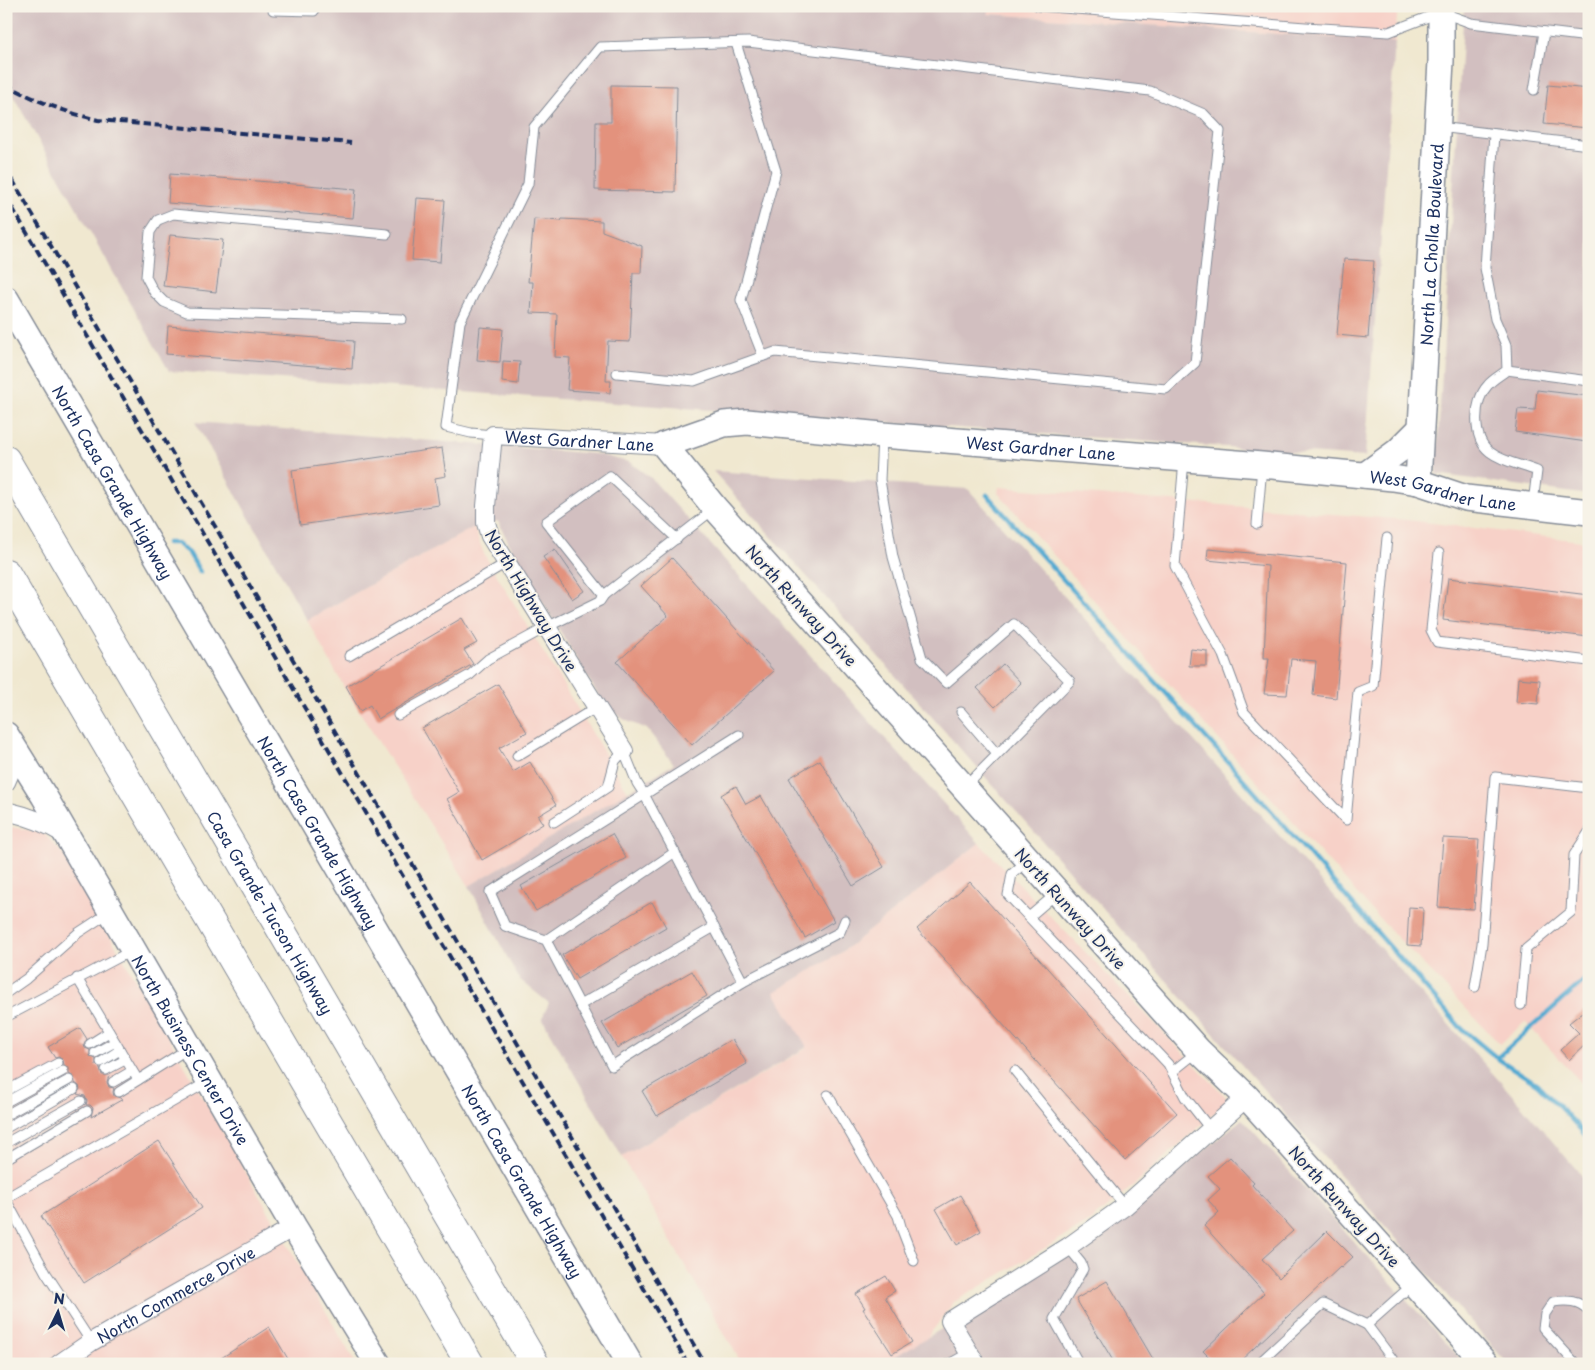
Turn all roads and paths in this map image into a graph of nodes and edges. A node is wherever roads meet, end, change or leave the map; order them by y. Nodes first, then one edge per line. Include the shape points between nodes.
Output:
1 (314, 6) edge
2 (1038, 6) edge
3 (1065, 7) edge
4 (1441, 9) edge
5 (273, 10) dead end
6 (1544, 32) junction
7 (1589, 37) edge
8 (736, 43) junction
9 (1534, 90) dead end
10 (1436, 126) junction
11 (1494, 134) junction
12 (1589, 145) edge
13 (387, 234) dead end
14 (6, 299) edge
15 (402, 319) dead end
16 (763, 356) junction
17 (1507, 370) junction
18 (617, 372) dead end
19 (1589, 381) edge
20 (1420, 429) junction
21 (493, 435) junction
22 (882, 435) junction
23 (664, 445) junction
24 (6, 460) edge
25 (1184, 460) junction
26 (1262, 465) junction
27 (1365, 475) junction
28 (1418, 482) junction
29 (1533, 506) junction
30 (715, 508) junction
31 (1589, 512) edge
32 (1257, 524) dead end
33 (676, 538) junction
34 (1387, 538) dead end
35 (1439, 553) dead end
36 (506, 563) junction
37 (6, 573) edge
38 (604, 595) junction
39 (546, 627) junction
40 (349, 656) dead end
41 (1589, 661) edge
42 (597, 707) junction
43 (961, 712) dead end
44 (398, 715) dead end
45 (739, 735) dead end
46 (9, 739) edge
47 (624, 751) junction
48 (997, 754) junction
49 (517, 756) dead end
50 (6, 782) edge
51 (964, 788) junction
52 (1589, 788) edge
53 (644, 794) junction
54 (6, 811) edge
55 (554, 822) dead end
56 (1589, 832) edge
57 (66, 835) junction
58 (675, 852) junction
59 (1029, 860) junction
60 (1058, 892) junction
61 (110, 911) junction
62 (1029, 917) junction
63 (845, 920) dead end
64 (714, 927) junction
65 (546, 940) junction
66 (133, 950) junction
67 (77, 978) junction
68 (744, 982) junction
69 (1475, 986) dead end
70 (6, 993) edge
71 (580, 1005) junction
72 (1521, 1005) dead end
73 (6, 1017) edge
74 (109, 1032) junction
75 (115, 1042) junction
76 (90, 1044) dead end
77 (190, 1048) junction
78 (120, 1050) junction
79 (1198, 1050) junction
80 (96, 1053) dead end
81 (126, 1060) junction
82 (58, 1062) dead end
83 (100, 1062) dead end
84 (106, 1070) dead end
85 (132, 1070) junction
86 (63, 1071) dead end
87 (1015, 1071) dead end
88 (1172, 1072) junction
89 (68, 1080) dead end
90 (138, 1080) junction
91 (209, 1080) junction
92 (113, 1082) dead end
93 (74, 1089) dead end
94 (6, 1091) edge
95 (119, 1092) dead end
96 (828, 1095) dead end
97 (1248, 1097) junction
98 (81, 1100) dead end
99 (6, 1102) edge
100 (87, 1111) dead end
101 (6, 1115) edge
102 (6, 1128) edge
103 (1211, 1130) junction
104 (6, 1143) edge
105 (6, 1160) edge
106 (6, 1199) edge
107 (1125, 1206) junction
108 (294, 1227) junction
109 (1068, 1246) junction
110 (914, 1261) dead end
111 (1414, 1284) junction
112 (1589, 1311) edge
113 (1367, 1324) junction
114 (91, 1342) junction
115 (973, 1358) edge
116 (58, 1364) edge
117 (378, 1364) edge
118 (470, 1364) edge
119 (535, 1364) edge
120 (630, 1364) edge
121 (949, 1364) edge
122 (1079, 1364) edge
123 (1258, 1364) edge
124 (1396, 1364) edge
125 (1486, 1364) edge
126 (1576, 1364) edge

1 - 5 lane via 314,11
2 - 3 lane
3 - 4 lane via 1389,32
4 - 6 lane via 1471,23
4 - 10 street, North La Cholla Boulevard
6 - 7 lane
6 - 9 lane
8 - 16 lane via 776,171 741,300
8 - 16 lane via 1150,91 1204,114 1220,131 1195,363 1166,389 775,352
8 - 21 lane via 600,46 534,127 528,184 460,322 446,427
10 - 11 lane
10 - 20 street, North La Cholla Boulevard
11 - 12 lane
11 - 17 lane via 1484,268 1495,319 1506,345
13 - 15 lane via 173,214 158,220 150,232 146,277 164,302 187,312
14 - 120 street, North Casa Grande Highway
16 - 18 lane via 694,381
17 - 19 lane
17 - 29 lane via 1482,394 1478,408 1478,433 1485,448 1492,453 1537,471
20 - 27 street via 1398,451
20 - 28 street, North La Cholla Boulevard
21 - 23 street, West Gardner Lane
21 - 36 street, North Highway Drive via 486,523
22 - 23 street, West Gardner Lane via 747,422 724,424
22 - 25 street, West Gardner Lane
22 - 48 lane via 880,480 889,537 922,658 946,683 1014,624 1070,681
23 - 30 street, North Runway Drive
24 - 119 highway, Casa Grande-Tucson Highway
25 - 26 street, West Gardner Lane
25 - 34 lane via 1175,566 1223,655 1244,712 1346,820 1358,692 1373,686
26 - 27 street, West Gardner Lane
26 - 32 lane
27 - 28 street, West Gardner Lane
28 - 29 street, West Gardner Lane via 1466,498
29 - 31 street, West Gardner Lane
30 - 33 lane
30 - 51 street, North Runway Drive
33 - 38 lane
33 - 38 lane via 610,476 546,522
35 - 41 lane via 1431,630 1437,642
36 - 39 street, North Highway Drive
36 - 40 lane
37 - 118 highway
38 - 39 lane via 600,601
39 - 42 street, North Highway Drive
39 - 44 lane
42 - 47 street, North Highway Drive
42 - 49 lane
43 - 48 lane
45 - 53 lane
46 - 50 street via 12,768
46 - 57 street, North Business Center Drive
47 - 53 lane
47 - 55 lane via 615,761 608,787
48 - 51 lane
51 - 59 street, North Runway Drive
52 - 69 lane via 1495,777 1482,944
53 - 58 lane
53 - 65 lane via 490,892 505,926
54 - 57 street via 29,816
56 - 72 lane via 1574,855 1571,912 1526,949
57 - 61 street, North Business Center Drive
58 - 64 lane
58 - 65 lane
59 - 60 street, North Runway Drive
59 - 62 lane via 1012,874 1008,895
60 - 62 lane
60 - 79 street, North Runway Drive
61 - 66 street, North Business Center Drive
61 - 70 lane via 78,933
62 - 88 lane
63 - 68 lane via 840,932
64 - 68 lane
64 - 71 lane
65 - 71 lane
66 - 67 lane
66 - 77 street, North Business Center Drive
67 - 73 lane
67 - 74 lane
68 - 71 lane via 612,1066
74 - 75 lane
74 - 76 lane
75 - 78 lane
75 - 80 lane
77 - 90 lane
77 - 91 street, North Business Center Drive
78 - 81 lane
78 - 83 lane
79 - 88 lane
79 - 97 street, North Runway Drive
81 - 84 lane
81 - 85 lane
82 - 94 lane
85 - 90 lane
85 - 92 lane
86 - 99 lane
87 - 107 lane
88 - 103 lane via 1185,1096
89 - 101 lane
90 - 95 lane
91 - 106 lane
91 - 108 street, North Business Center Drive
93 - 102 lane
96 - 110 lane via 898,1216
97 - 103 street
97 - 111 street, North Runway Drive
98 - 104 lane
100 - 105 lane
103 - 107 street
106 - 114 lane via 46,1273
107 - 109 street
108 - 114 street, North Commerce Drive
108 - 117 street, North Business Center Drive
109 - 115 street via 950,1320
109 - 122 lane via 1083,1270 1054,1319
111 - 113 lane
111 - 125 street, North Runway Drive
112 - 126 lane via 1583,1305 1568,1300 1552,1302 1545,1314 1542,1328
113 - 123 lane via 1323,1304
113 - 124 lane
114 - 116 street, North Commerce Drive
115 - 121 lane

